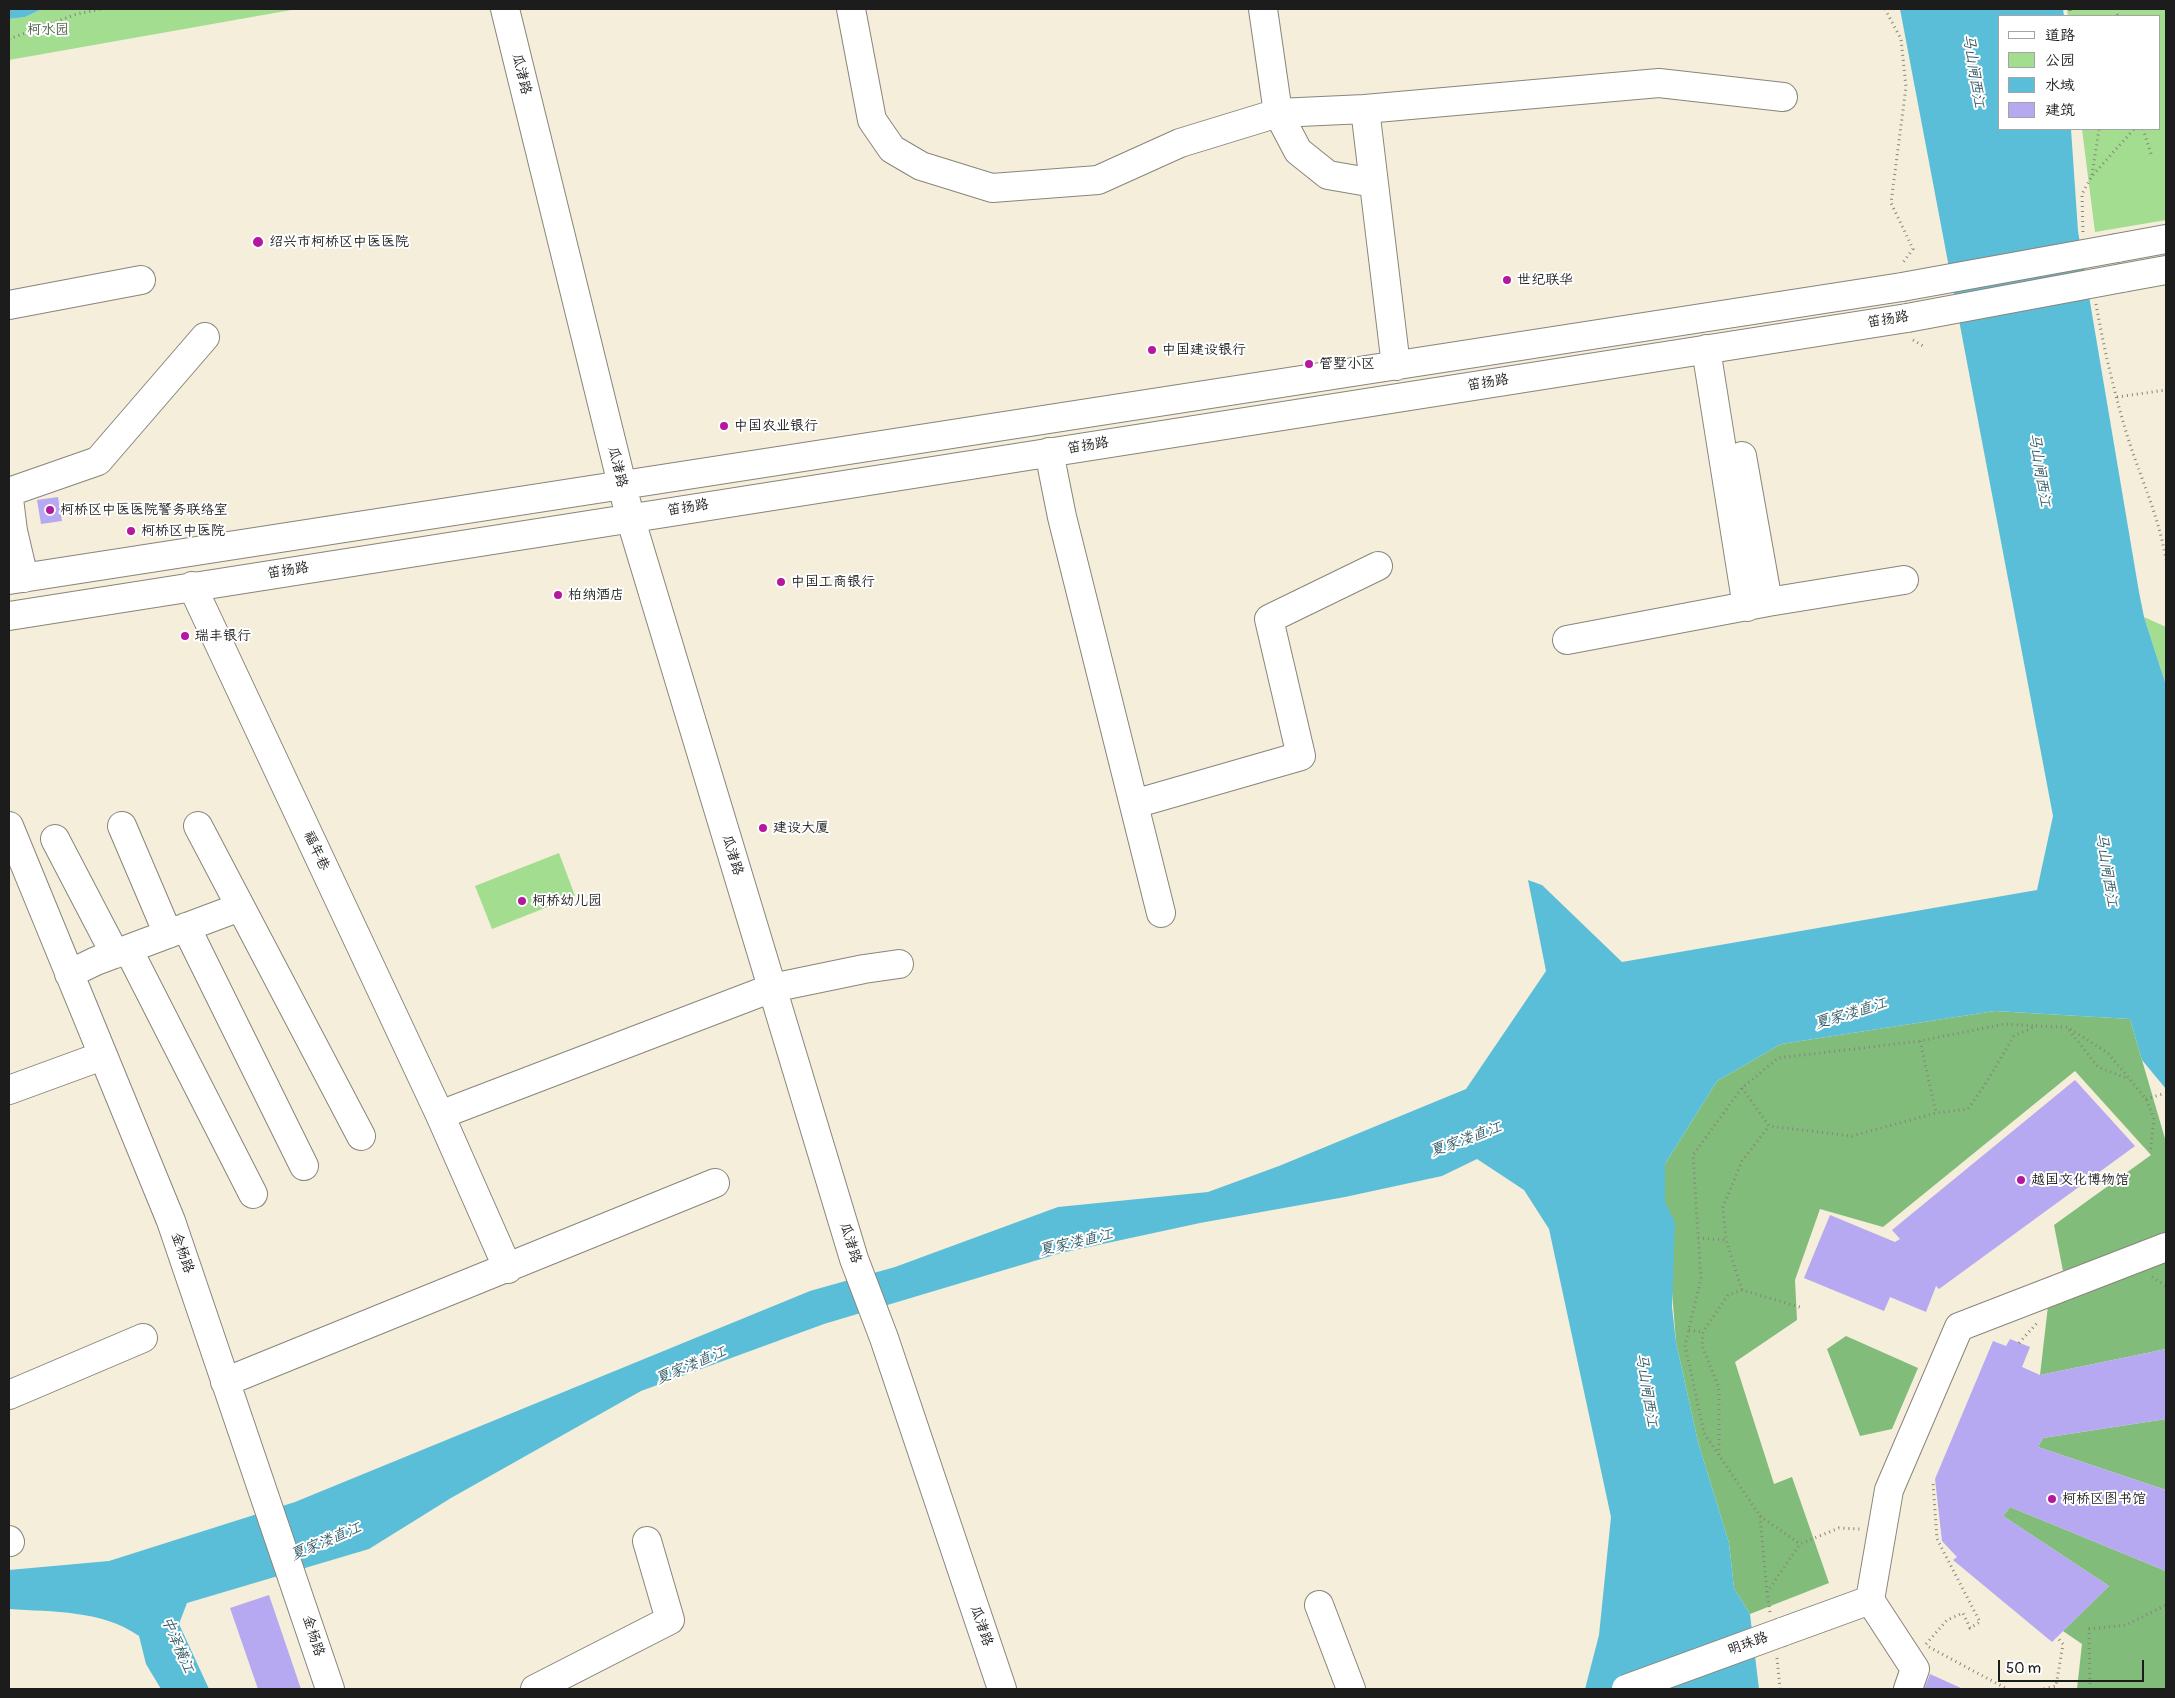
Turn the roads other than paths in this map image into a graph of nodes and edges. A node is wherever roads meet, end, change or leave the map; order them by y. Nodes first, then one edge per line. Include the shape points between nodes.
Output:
1 (505, 9) edge
2 (851, 9) edge
3 (1263, 9) edge
4 (1783, 97) dead end
5 (1365, 109) junction
6 (1278, 113) junction
7 (1374, 184) junction
8 (2166, 239) edge
9 (2166, 270) edge
10 (141, 280) dead end
11 (9, 305) edge
12 (205, 337) dead end
13 (1715, 348) junction
14 (1396, 366) junction
15 (1049, 452) junction
16 (622, 486) junction
17 (9, 492) edge
18 (9, 499) edge
19 (630, 517) junction
20 (1378, 566) dead end
21 (16, 579) edge
22 (1904, 580) dead end
23 (192, 586) junction
24 (1758, 604) junction
25 (9, 616) edge
26 (1567, 640) dead end
27 (1134, 804) junction
28 (9, 826) edge
29 (122, 826) dead end
30 (198, 826) dead end
31 (55, 839) dead end
32 (240, 906) junction
33 (1161, 913) dead end
34 (177, 930) junction
35 (121, 952) junction
36 (899, 964) dead end
37 (69, 974) junction
38 (772, 988) junction
39 (102, 1056) junction
40 (9, 1090) edge
41 (440, 1115) junction
42 (361, 1136) dead end
43 (304, 1166) dead end
44 (715, 1183) dead end
45 (252, 1194) dead end
46 (2166, 1247) edge
47 (508, 1269) junction
48 (142, 1338) dead end
49 (226, 1382) junction
50 (11, 1389) edge
51 (646, 1541) dead end
52 (1870, 1600) junction
53 (1319, 1605) dead end
54 (330, 1689) edge
55 (535, 1689) edge
56 (1002, 1689) edge
57 (1351, 1689) edge
58 (1626, 1689) edge
59 (1908, 1689) edge

1 - 16 street, 瓜渚路
2 - 6 street via 872,120 892,149 921,166 992,188 1098,180 1180,143
3 - 6 street
4 - 5 street via 1659,83
5 - 6 street
5 - 7 street
6 - 7 street via 1298,151 1328,175
7 - 14 street
8 - 14 street, bridge via 1902,287
9 - 13 street, 笛扬路, bridge via 1907,318
10 - 11 street
12 - 17 street via 98,461
13 - 15 street, 笛扬路
13 - 24 street
14 - 16 street
15 - 19 street, 笛扬路
15 - 27 street via 1062,517
16 - 19 street, 瓜渚路
16 - 21 street
18 - 21 street
19 - 23 street, 笛扬路
19 - 38 street, 瓜渚路
20 - 27 street via 1269,619 1301,756
22 - 24 street
23 - 25 street, 笛扬路
23 - 41 street, 福年巷
24 - 26 street
27 - 33 street
28 - 37 street, 金杨路
29 - 34 street
30 - 32 street
31 - 35 street
32 - 34 street
32 - 42 street
34 - 35 street
34 - 43 street
35 - 37 street
35 - 45 street
36 - 38 street
37 - 39 street, 金杨路
38 - 41 street
38 - 56 street, 瓜渚路 via 854,1259 884,1338
39 - 40 street
39 - 49 street, 金杨路 via 171,1221
41 - 47 street, 福年巷
44 - 47 street
46 - 52 street via 1959,1327 1889,1490
47 - 49 street
48 - 50 street
49 - 54 street, 金杨路
51 - 55 street via 670,1620
52 - 58 street, 明珠路, bridge
52 - 59 street via 1915,1669
53 - 57 street

